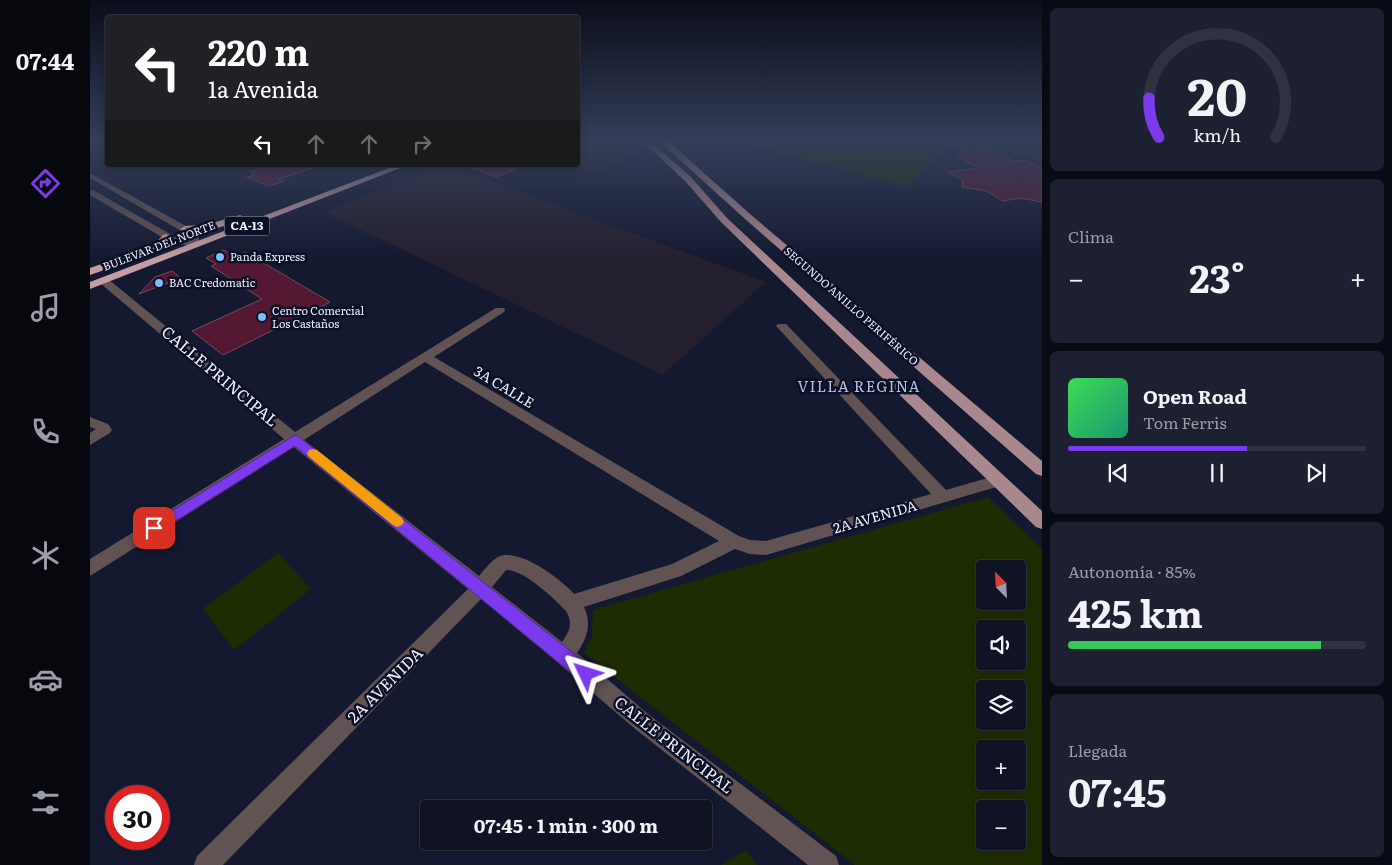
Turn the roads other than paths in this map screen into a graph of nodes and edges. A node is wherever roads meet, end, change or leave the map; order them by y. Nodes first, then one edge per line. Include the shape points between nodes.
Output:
1 (101, 180) edge
2 (351, 180) edge
3 (365, 180) edge
4 (689, 180) edge
5 (709, 180) edge
6 (336, 186) junction
7 (90, 192) edge
8 (325, 196) junction
9 (747, 216) junction
10 (724, 220) junction
11 (185, 230) junction
12 (213, 231) junction
13 (166, 237) junction
14 (194, 243) junction
15 (157, 248) junction
16 (174, 251) junction
17 (90, 272) edge
18 (93, 282) edge
19 (500, 310) dead end
20 (782, 326) dead end
21 (425, 357) junction
22 (90, 422) edge
23 (90, 440) edge
24 (295, 440) junction
25 (1042, 470) edge
26 (998, 481) junction
27 (944, 498) junction
28 (1042, 522) edge
29 (742, 544) junction
30 (90, 568) edge
31 (479, 589) junction
32 (573, 603) junction
33 (564, 655) junction
34 (206, 865) edge
35 (828, 865) edge

1 - 11 street
2 - 6 highway, BULEVAR DEL NORTE / CA-13
3 - 8 highway, BULEVAR DEL NORTE / CA-13
4 - 10 main road, SEGUNDO ANILLO PERIFÉRICO
5 - 9 main road, SEGUNDO ANILLO PERIFÉRICO
6 - 12 highway via 323,188
6 - 18 highway, BULEVAR DEL NORTE / CA-13
7 - 13 street
8 - 12 highway
8 - 18 highway, BULEVAR DEL NORTE / CA-13
9 - 10 main road via 730,213 724,216
9 - 25 main road, SEGUNDO ANILLO PERIFÉRICO
10 - 26 main road, SEGUNDO ANILLO PERIFÉRICO
11 - 12 highway
11 - 14 street via 194,235
12 - 14 highway
13 - 14 street
13 - 15 highway
14 - 16 highway
15 - 16 highway via 172,245 176,247
15 - 17 highway
16 - 18 highway
18 - 24 street, CALLE PRINCIPAL
19 - 21 street
20 - 27 street
21 - 24 street
21 - 29 street, 3A CALLE
22 - 23 street via 106,430
24 - 30 street
24 - 31 street, CALLE PRINCIPAL
26 - 27 street, 2A AVENIDA
26 - 28 main road, SEGUNDO ANILLO PERIFÉRICO
27 - 29 street, 2A AVENIDA via 766,548
29 - 32 street, 2A AVENIDA via 676,571 602,591
31 - 32 street, 2A AVENIDA via 502,563 515,562
31 - 33 street, CALLE PRINCIPAL
31 - 34 street, 2A AVENIDA
32 - 33 street via 580,625
33 - 35 street, CALLE PRINCIPAL via 641,721

